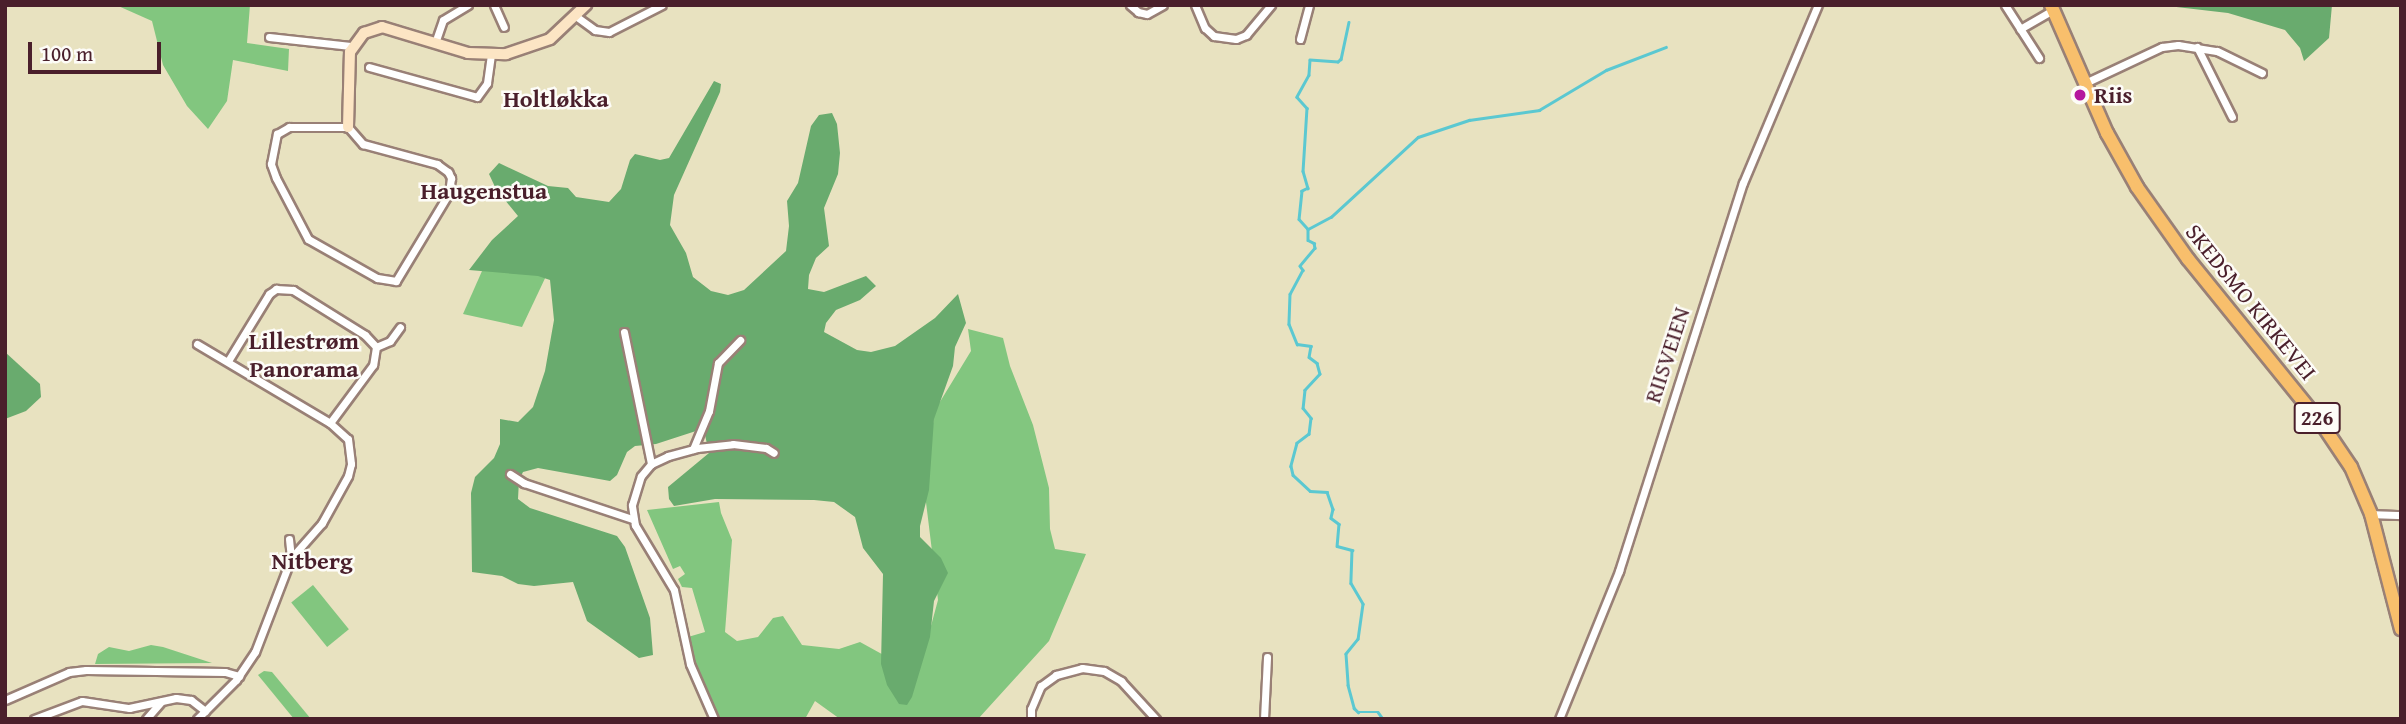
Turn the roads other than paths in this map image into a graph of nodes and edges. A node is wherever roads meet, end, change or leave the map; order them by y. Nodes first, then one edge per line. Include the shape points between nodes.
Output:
1 (468, 5) edge
2 (494, 5) edge
3 (586, 5) edge
4 (662, 5) edge
5 (1130, 5) edge
6 (1163, 5) edge
7 (1195, 5) edge
8 (1271, 5) edge
9 (1309, 5) edge
10 (1818, 5) edge
11 (2005, 5) edge
12 (2052, 8) edge
13 (577, 17) junction
14 (504, 27) dead end
15 (2020, 29) junction
16 (269, 37) dead end
17 (1300, 38) dead end
18 (435, 43) junction
19 (351, 46) junction
20 (2197, 47) junction
21 (491, 55) junction
22 (2039, 58) dead end
23 (369, 67) dead end
24 (2262, 73) dead end
25 (2085, 83) junction
26 (2232, 117) dead end
27 (348, 127) junction
28 (400, 327) dead end
29 (624, 332) dead end
30 (740, 340) dead end
31 (197, 344) dead end
32 (376, 347) junction
33 (228, 361) junction
34 (330, 423) junction
35 (693, 449) junction
36 (774, 453) dead end
37 (651, 464) junction
38 (510, 474) dead end
39 (2371, 514) junction
40 (2401, 515) edge
41 (632, 519) junction
42 (289, 539) dead end
43 (291, 558) junction
44 (2401, 629) edge
45 (1267, 657) dead end
46 (239, 676) junction
47 (5, 700) edge
48 (161, 702) junction
49 (205, 711) junction
50 (34, 719) edge
51 (146, 719) edge
52 (197, 719) edge
53 (714, 719) edge
54 (1031, 719) edge
55 (1156, 719) edge
56 (1264, 719) edge
57 (1559, 719) edge

1 - 18 street via 443,20
2 - 14 street
3 - 13 street
4 - 13 street via 609,32 594,30
5 - 6 street via 1147,14
7 - 8 street via 1214,36 1236,38 1246,35
9 - 17 street
10 - 57 street, RIISVEIEN via 1743,183 1619,571
11 - 15 street
12 - 15 street
12 - 25 highway, SKEDSMO KIRKEVEI / 226
13 - 21 street via 534,46
15 - 22 street
16 - 19 street
18 - 19 street via 382,27 364,33
18 - 21 street
19 - 27 street
20 - 24 street via 2217,51
20 - 25 street via 2162,47
20 - 26 street
21 - 23 street via 486,87 477,97
25 - 39 highway, SKEDSMO KIRKEVEI / 226 via 2117,153 2149,206 2335,441
27 - 27 street via 282,130 272,149 276,178 314,244 377,278 396,281 449,193 451,178 437,164 363,144
28 - 32 street via 390,341
29 - 37 street
30 - 35 street via 718,363 709,411
31 - 33 street
32 - 33 street via 365,335 284,288 270,294
32 - 34 street via 373,365
33 - 34 street
34 - 43 street via 348,439 351,464 322,523
35 - 36 street via 733,444
35 - 37 street
37 - 41 street via 637,485
38 - 41 street via 524,483
39 - 40 street
39 - 44 highway, SKEDSMO KIRKEVEI / 226
41 - 53 street via 669,578 690,664
42 - 43 street
43 - 46 street via 259,643
45 - 56 street
46 - 47 street via 86,670 69,672
46 - 49 street
48 - 49 street via 191,700
48 - 50 street via 129,708 82,701
48 - 51 street
49 - 52 street
54 - 55 street via 1041,686 1056,675 1084,668 1104,671 1121,681

